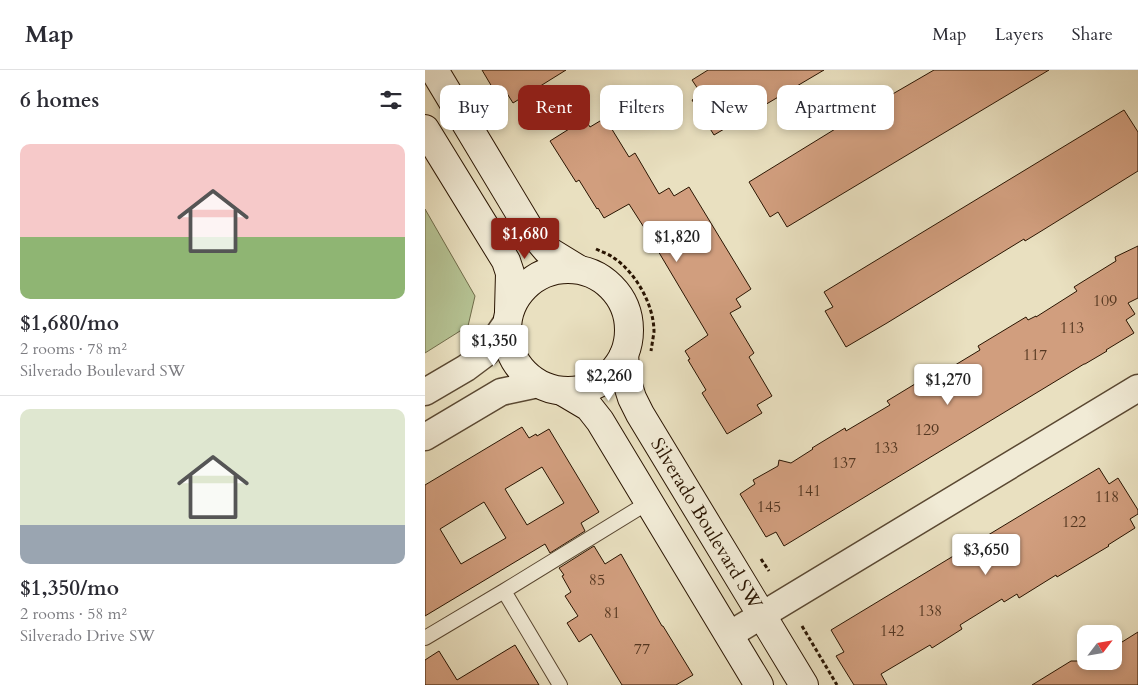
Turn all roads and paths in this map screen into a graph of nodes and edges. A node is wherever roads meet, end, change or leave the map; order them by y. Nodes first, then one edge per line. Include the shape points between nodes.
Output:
1 (434, 70) edge
2 (425, 129) edge
3 (585, 258) junction
4 (508, 316) junction
5 (624, 355) junction
6 (651, 356) dead end
7 (550, 387) junction
8 (1138, 388) edge
9 (425, 392) edge
10 (425, 437) edge
11 (649, 502) junction
12 (758, 554) dead end
13 (769, 571) dead end
14 (504, 591) junction
15 (762, 615) junction
16 (803, 626) dead end
17 (729, 635) junction
18 (425, 638) edge
19 (560, 685) edge
20 (759, 685) edge
21 (804, 685) edge
22 (837, 685) edge

1 - 3 street via 530,230 547,250
2 - 4 street via 506,261 510,273
3 - 4 street via 529,282 517,296
3 - 5 street via 596,275 611,286 622,301 629,337
3 - 6 path via 614,258 639,284 650,308 654,330
4 - 7 street via 507,340 513,358 523,373
4 - 9 street via 487,353
5 - 7 street via 599,383 581,390
5 - 15 street, Silverado Boulevard SW via 625,379 640,414
7 - 10 street via 501,392
7 - 11 street, Silverado Boulevard SW via 589,407
8 - 15 street
11 - 14 lane
11 - 17 street, Silverado Boulevard SW
12 - 13 path
14 - 18 lane
14 - 19 lane
15 - 17 street
15 - 21 street, Silverado Boulevard SW
16 - 22 path
17 - 20 street, Silverado Boulevard SW

